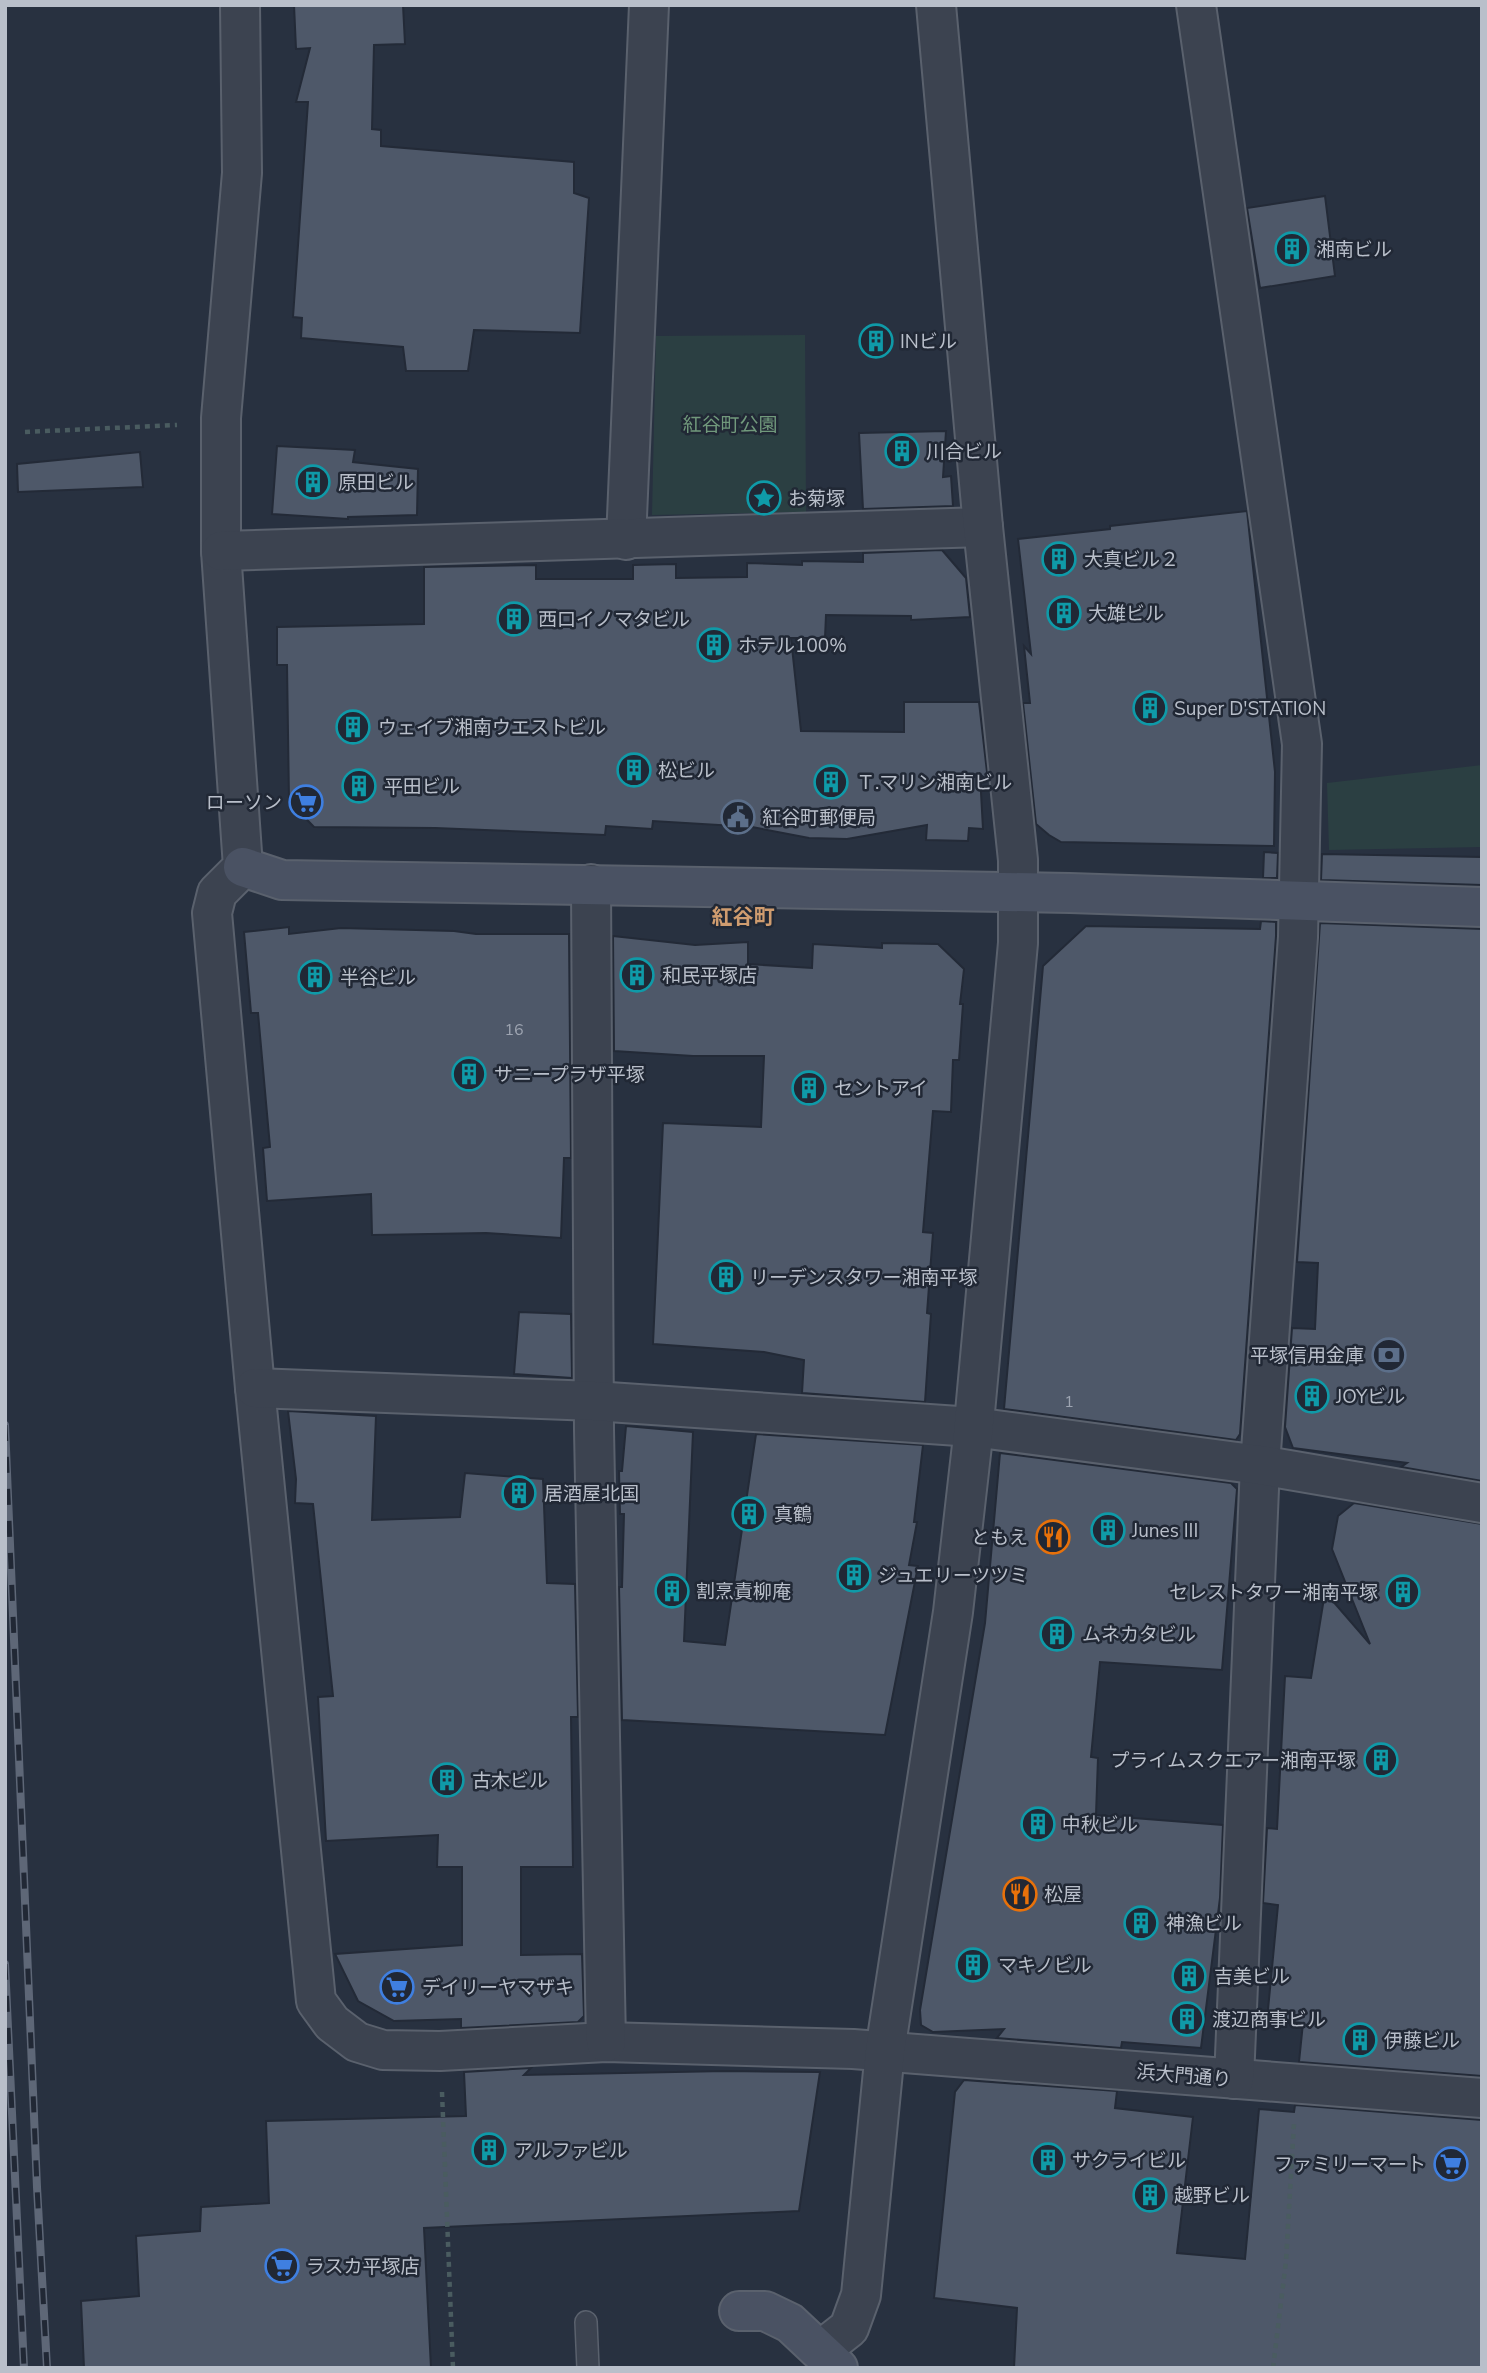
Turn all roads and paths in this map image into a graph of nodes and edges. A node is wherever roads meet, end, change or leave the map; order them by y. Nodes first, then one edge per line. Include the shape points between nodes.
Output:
1 (240, 5) edge
2 (649, 5) edge
3 (936, 5) edge
4 (1196, 5) edge
5 (177, 425) dead end
6 (25, 432) dead end
7 (983, 527) junction
8 (626, 540) junction
9 (221, 551) junction
10 (243, 867) junction
11 (591, 884) junction
12 (1019, 893) junction
13 (1299, 899) junction
14 (1482, 906) edge
15 (255, 1388) junction
16 (594, 1401) junction
17 (973, 1427) junction
18 (1260, 1465) junction
19 (1482, 1503) edge
20 (606, 2042) junction
21 (885, 2050) junction
22 (440, 2051) junction
23 (1234, 2078) junction
24 (1297, 2084) junction
25 (1482, 2098) edge
26 (739, 2311) dead end
27 (586, 2322) dead end
28 (829, 2359) edge
29 (453, 2368) edge
30 (588, 2368) edge
31 (1273, 2368) edge

1 - 9 street via 242,173 221,418
2 - 8 street
3 - 7 street
4 - 13 street via 1302,744
5 - 6 path
7 - 8 street
7 - 12 street
8 - 9 street
9 - 10 street
10 - 11 street via 282,880
10 - 15 street, 浜大門通り via 217,893 212,913
11 - 12 street
11 - 16 street
12 - 13 street
12 - 17 street
13 - 14 street
13 - 18 street
15 - 16 street
15 - 22 street, 浜大門通り via 316,2001 332,2023 358,2042 383,2050
16 - 17 street
16 - 20 street
17 - 18 street
17 - 21 street via 953,1612
18 - 19 street
18 - 23 street
20 - 21 street, 浜大門通り
20 - 22 street, 浜大門通り
21 - 23 street, 浜大門通り
21 - 28 street via 860,2295 849,2329
22 - 29 path
23 - 24 street, 浜大門通り
24 - 25 street, 浜大門通り
24 - 31 path via 1286,2261
26 - 28 street via 765,2311 790,2323
27 - 30 lane

